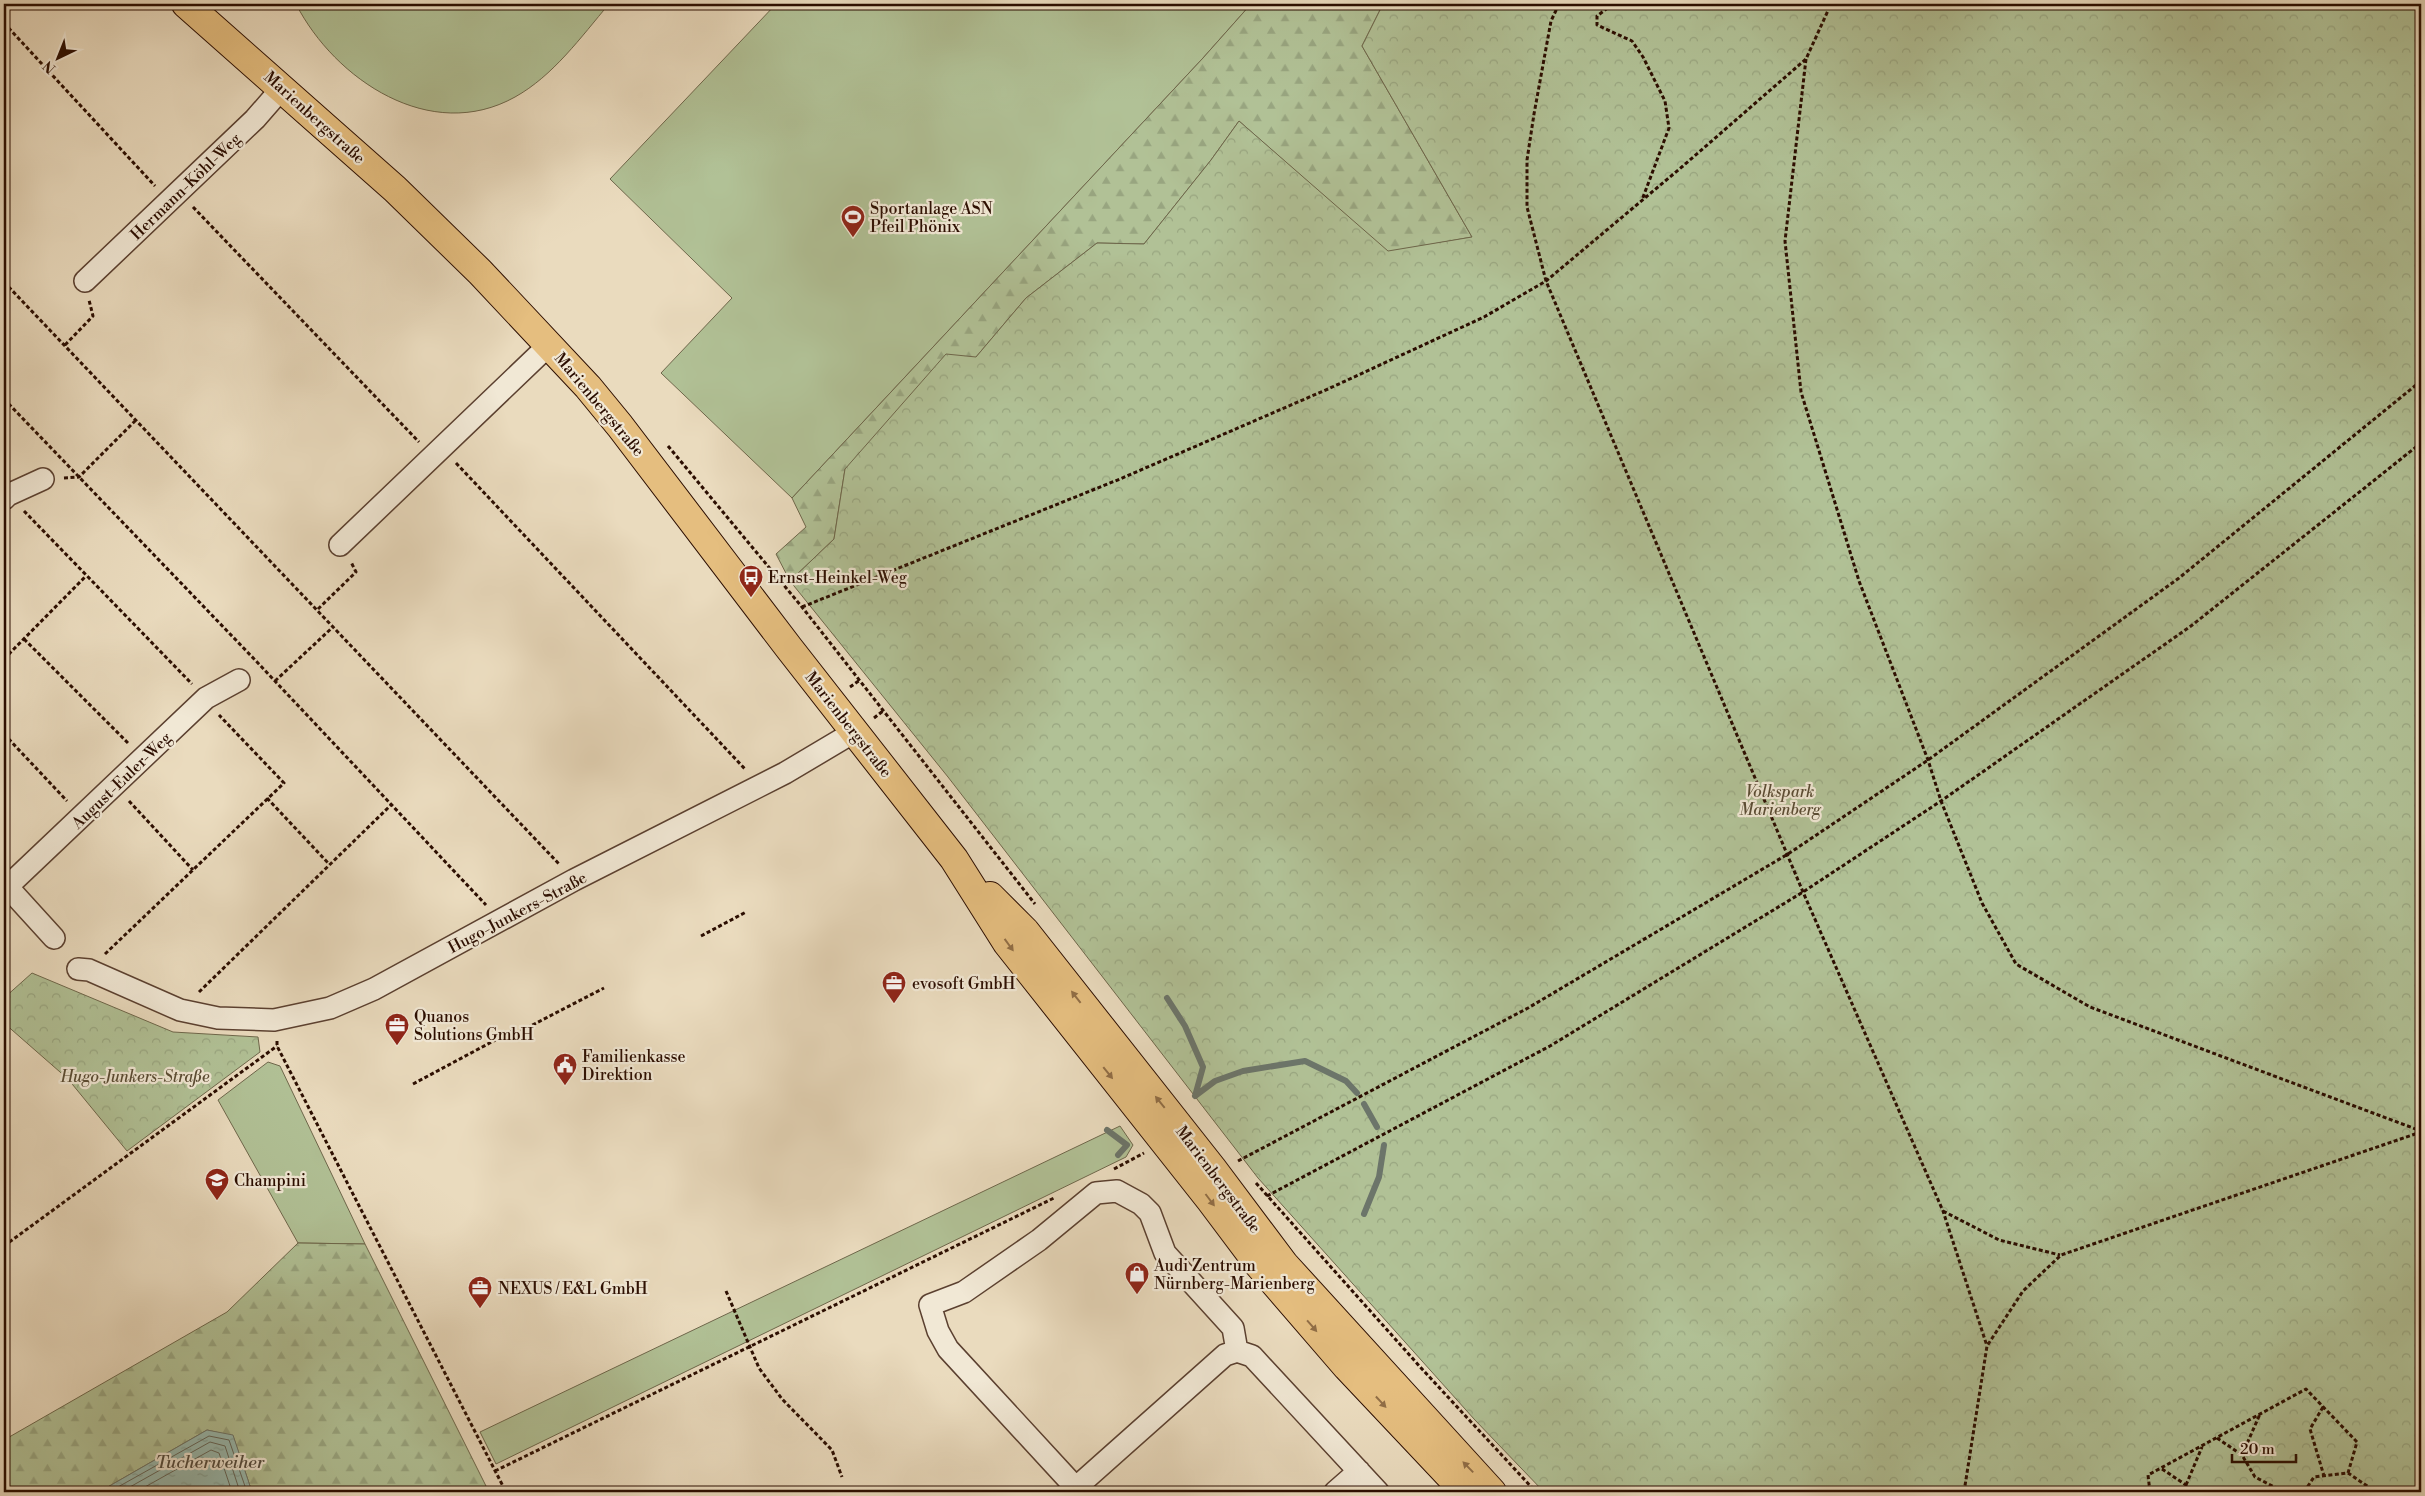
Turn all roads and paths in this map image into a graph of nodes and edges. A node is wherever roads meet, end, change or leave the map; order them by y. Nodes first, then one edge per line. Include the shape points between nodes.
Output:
1 (186, 4) edge
2 (1559, 4) edge
3 (1613, 4) edge
4 (1831, 4) edge
5 (4, 23) edge
6 (1806, 59) junction
7 (282, 88) junction
8 (174, 197) junction
9 (1642, 201) junction
10 (85, 281) joint
11 (1546, 281) junction
12 (4, 282) edge
13 (550, 344) junction
14 (65, 345) junction
15 (2421, 381) edge
16 (2416, 386) junction
17 (2421, 388) edge
18 (4, 399) edge
19 (136, 420) junction
20 (2421, 443) edge
21 (438, 453) junction
22 (79, 477) junction
23 (43, 479) joint
24 (6, 497) edge
25 (340, 545) joint
26 (86, 576) junction
27 (318, 609) junction
28 (334, 626) junction
29 (24, 639) junction
30 (4, 659) edge
31 (239, 680) dead end
32 (275, 682) junction
33 (206, 698) junction
34 (884, 711) dead end
35 (854, 732) junction
36 (4, 734) edge
37 (143, 759) junction
38 (1928, 760) junction
39 (115, 786) junction
40 (761, 786) junction
41 (267, 798) junction
42 (1941, 801) junction
43 (392, 804) junction
44 (82, 816) junction
45 (1788, 854) junction
46 (954, 859) junction
47 (329, 864) junction
48 (193, 870) junction
49 (574, 880) junction
50 (6, 885) edge
51 (1803, 892) junction
52 (746, 912) dead end
53 (501, 921) junction
54 (700, 936) dead end
55 (54, 938) dead end
56 (83, 970) joint
57 (604, 988) dead end
58 (180, 1010) junction
59 (274, 1020) junction
60 (277, 1046) junction
61 (413, 1084) dead end
62 (2421, 1132) edge
63 (1163, 1141) junction
64 (1238, 1161) dead end
65 (1113, 1169) dead end
66 (1060, 1195) dead end
67 (1943, 1211) junction
68 (4, 1246) edge
69 (2061, 1255) junction
70 (726, 1291) dead end
71 (750, 1346) junction
72 (1987, 1346) junction
73 (1237, 1351) junction
74 (1347, 1367) junction
75 (1378, 1370) junction
76 (2323, 1406) junction
77 (2260, 1414) junction
78 (2217, 1438) junction
79 (2202, 1446) junction
80 (2242, 1455) junction
81 (2161, 1468) junction
82 (495, 1471) junction
83 (1358, 1471) junction
84 (2348, 1473) junction
85 (2324, 1476) junction
86 (842, 1477) dead end
87 (2186, 1485) junction
88 (1073, 1490) edge
89 (506, 1492) edge
90 (1335, 1492) edge
91 (1378, 1492) edge
92 (1465, 1492) edge
93 (1492, 1492) edge
94 (1536, 1492) edge
95 (1964, 1492) edge
96 (2150, 1492) edge
97 (2189, 1492) edge
98 (2284, 1492) edge
99 (2304, 1492) edge
100 (2376, 1492) edge

1 - 7 main road, Marienbergstraße
2 - 11 path via 1551,21 1528,160 1527,207
3 - 9 path via 1597,16 1597,25 1632,41 1665,101 1669,128
4 - 6 path
5 - 8 path
6 - 9 path
6 - 38 path via 1785,241 1801,392 1859,581
7 - 8 street, Hermann-Köhl-Weg via 255,119
7 - 13 main road, Marienbergstraße via 401,195
8 - 10 street, Hermann-Köhl-Weg
8 - 21 path
9 - 11 path
10 - 14 path via 93,316
11 - 34 path via 1484,317 1328,389 1120,479 802,607
11 - 45 path
12 - 14 path
13 - 21 street
13 - 35 main road, Marienbergstraße via 620,426
14 - 19 path
15 - 16 path
16 - 17 path
16 - 38 path via 2179,578
18 - 22 path
19 - 22 path
19 - 27 path
20 - 42 path via 2191,626
21 - 25 street
21 - 40 path
22 - 23 path
22 - 32 path
23 - 24 street
24 - 26 path
25 - 27 path via 356,572
26 - 29 path
26 - 33 path
27 - 28 path
28 - 32 path
28 - 49 path
29 - 30 path
29 - 37 path
31 - 33 street, August-Euler-Weg
32 - 43 path
33 - 37 street, August-Euler-Weg
33 - 41 path via 284,782
35 - 40 street, Hugo-Junkers-Straße
35 - 46 main road, Marienbergstraße
36 - 44 path
37 - 39 street, August-Euler-Weg
38 - 42 path
38 - 45 path
39 - 44 street, August-Euler-Weg
39 - 48 path
40 - 49 street, Hugo-Junkers-Straße
41 - 47 path
41 - 48 path
42 - 51 path
42 - 62 path via 1982,903 2016,964 2090,1007
43 - 47 path
43 - 53 path
44 - 50 street, August-Euler-Weg
45 - 51 path
45 - 64 path via 1528,1008
46 -> 63 main road, Marienbergstraße via 1007,943
75 -> 46 main road, Marienbergstraße via 1284,1264 1025,931
47 - 58 path
48 - 56 path
49 - 53 street, Hugo-Junkers-Straße
50 - 55 street
51 - 67 path
51 - 94 path via 1550,1046 1267,1196
52 - 54 path
53 - 59 street, Hugo-Junkers-Straße via 374,989 330,1008
56 - 58 street, Hugo-Junkers-Straße
57 - 61 path
58 - 59 street, Hugo-Junkers-Straße via 218,1018
59 - 60 path
60 - 68 path
60 - 82 path
62 - 69 path
63 - 65 path
63 -> 74 main road, Marienbergstraße via 1269,1277
66 - 71 path
67 - 69 path via 1999,1240
67 - 72 path
69 - 72 path via 2023,1291
70 - 71 path
71 - 82 path
71 - 86 path via 759,1368 782,1399 832,1450
72 - 95 path
73 - 83 street via 1252,1356
73 - 88 street via 1225,1355
73 - 88 street via 1233,1328 1165,1253 1150,1213 1117,1191 1096,1193 1039,1240 964,1292 930,1305 948,1349
74 - 75 main road via 1361,1365
74 -> 92 main road, Marienbergstraße
93 -> 75 main road, Marienbergstraße
76 - 77 path via 2306,1388
76 - 84 path via 2357,1442
76 - 85 path via 2310,1429
77 - 78 path
77 - 80 path
78 - 79 path
78 - 80 path
79 - 81 path
79 - 87 path
80 - 98 path via 2255,1477
81 - 87 path
81 - 96 path via 2148,1475
82 - 89 path
83 - 90 street
83 - 91 street
84 - 85 path
84 - 100 path
85 - 99 path via 2314,1477
87 - 97 path

